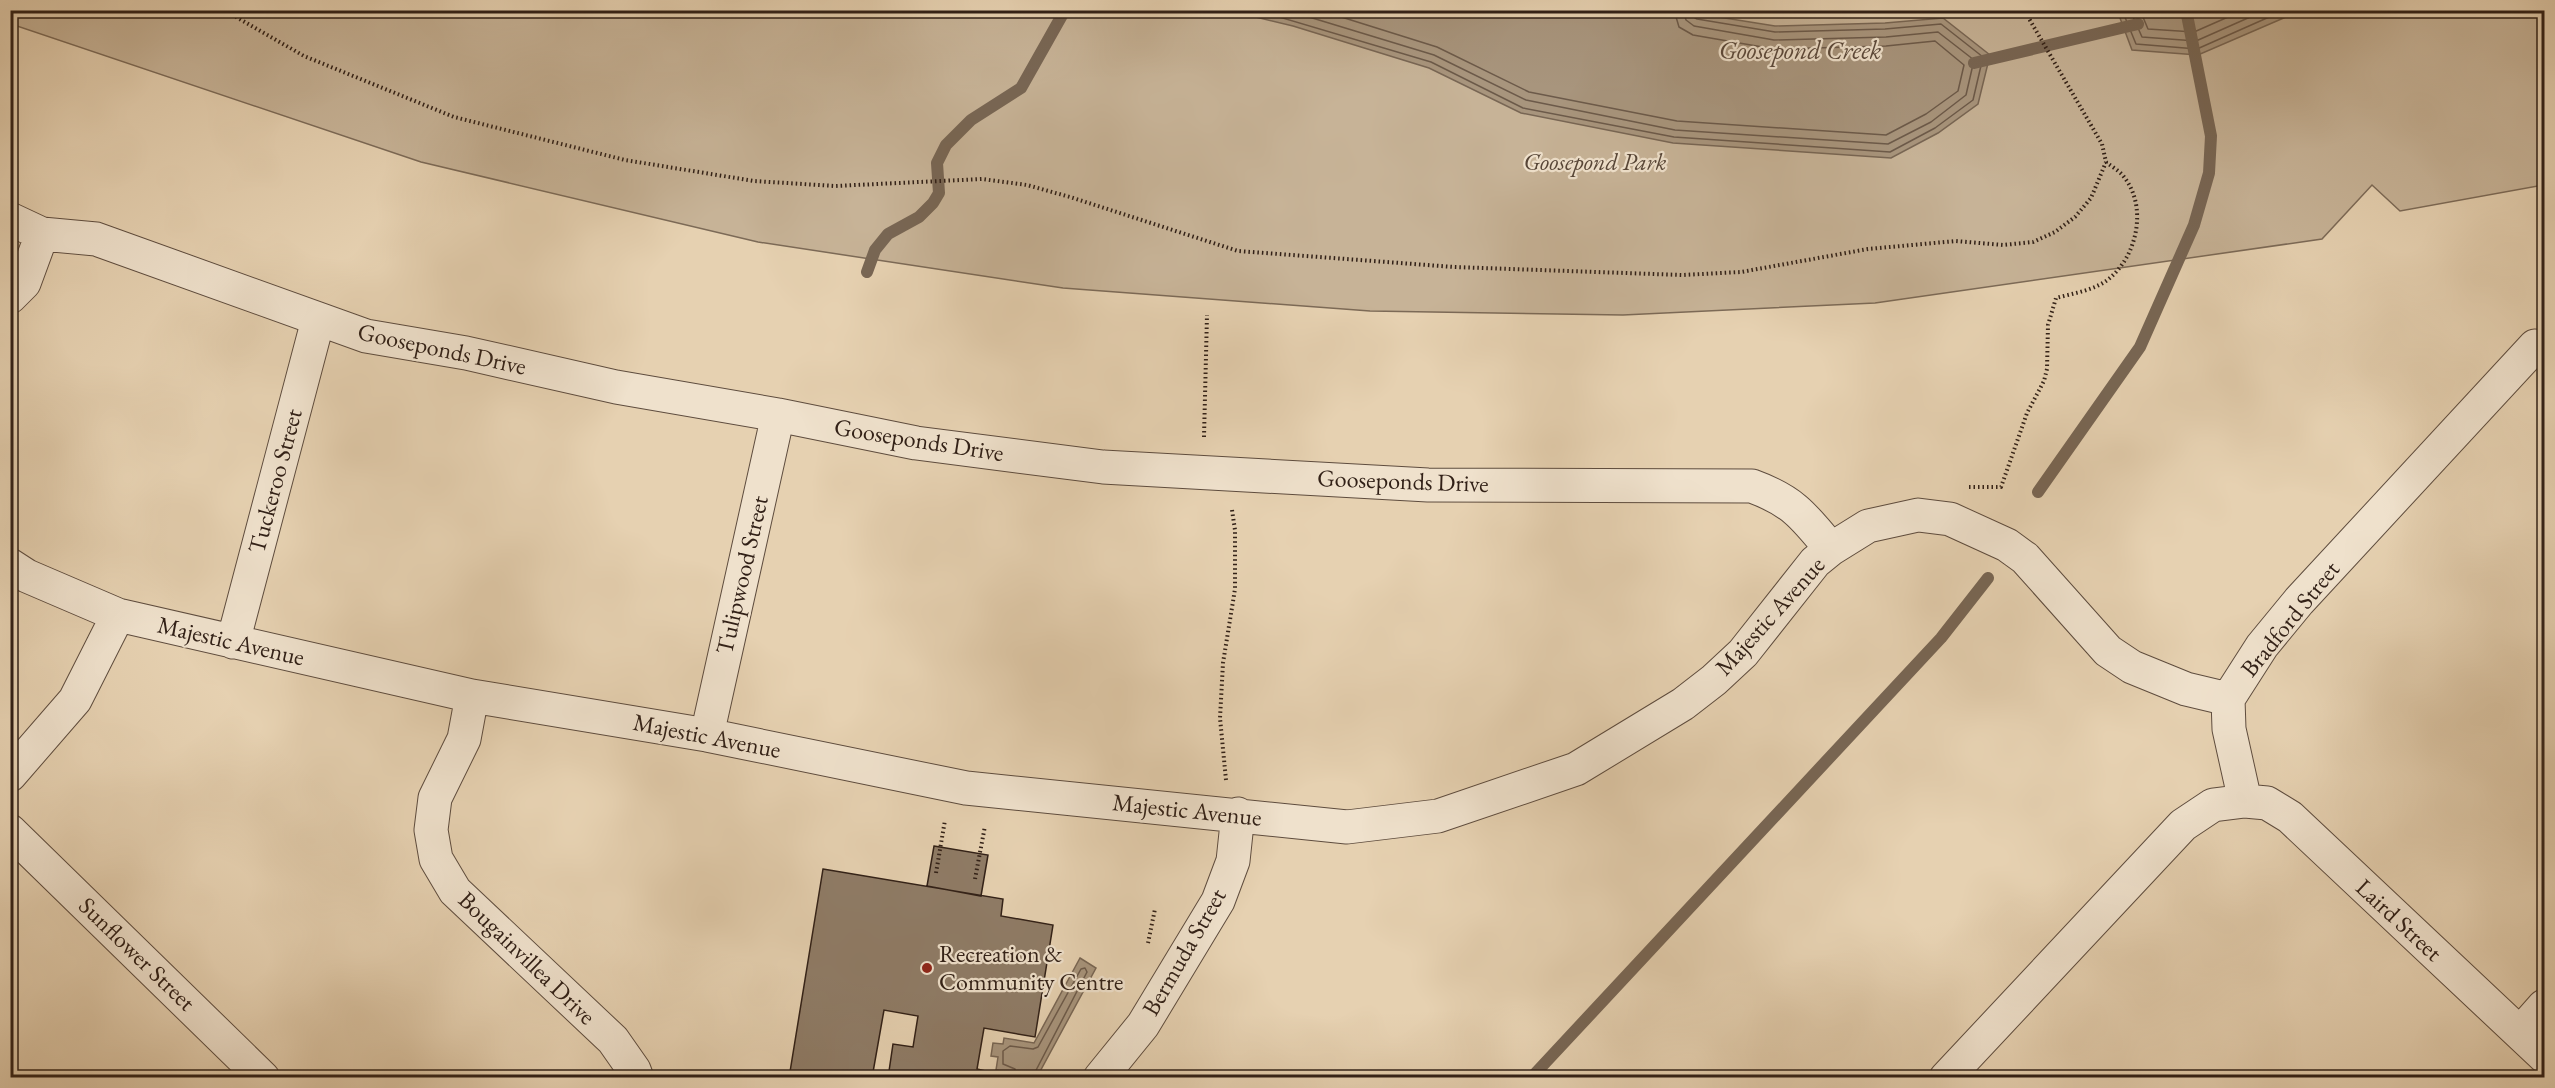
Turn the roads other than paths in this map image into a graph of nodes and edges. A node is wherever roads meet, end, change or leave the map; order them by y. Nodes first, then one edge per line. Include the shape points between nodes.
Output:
1 (10, 219) edge
2 (42, 234) junction
3 (10, 297) edge
4 (318, 320) junction
5 (2535, 346) dead end
6 (778, 415) junction
7 (1831, 549) junction
8 (10, 565) edge
9 (118, 615) junction
10 (233, 642) junction
11 (472, 696) junction
12 (2228, 699) junction
13 (706, 735) junction
14 (10, 775) edge
15 (2245, 801) junction
16 (1238, 814) junction
17 (10, 831) edge
18 (2544, 1006) edge
19 (2520, 1033) junction
20 (2544, 1056) edge
21 (263, 1077) edge
22 (637, 1077) edge
23 (1100, 1077) edge
24 (1946, 1077) edge

1 - 2 street, Gooseponds Drive
2 - 3 street via 24,283
2 - 4 street, Gooseponds Drive via 96,239
4 - 6 street, Gooseponds Drive via 366,336 616,387
4 - 10 street, Tuckeroo Street
5 - 12 street, Bradford Street via 2299,601 2262,646
6 - 7 street, Gooseponds Drive via 916,443 1103,467 1428,485 1752,486 1776,495 1798,510
6 - 13 street, Tulipwood Street
7 - 12 street, Majestic Avenue via 1868,526 1918,515 1950,519 2007,545 2025,558 2108,651 2132,667 2186,689
7 - 16 street, Majestic Avenue via 1815,562 1743,653 1714,680 1683,704 1576,768 1438,816 1347,826
8 - 9 street, Majestic Avenue
9 - 10 street, Majestic Avenue
9 - 14 street via 75,700
10 - 11 street, Majestic Avenue
11 - 13 street, Majestic Avenue
11 - 22 street, Bougainvillea Drive via 464,739 435,798 431,830 436,859 455,891 613,1040
12 - 15 street, Bradford Street via 2229,729
13 - 16 street, Majestic Avenue via 966,788
15 - 19 street, Laird Street via 2267,803 2290,817
15 - 24 street via 2213,805 2184,825
16 - 23 street, Bermuda Street via 1233,861 1218,901 1143,1025
17 - 21 street, Sunflower Street
18 - 19 street
19 - 20 street, Laird Street

